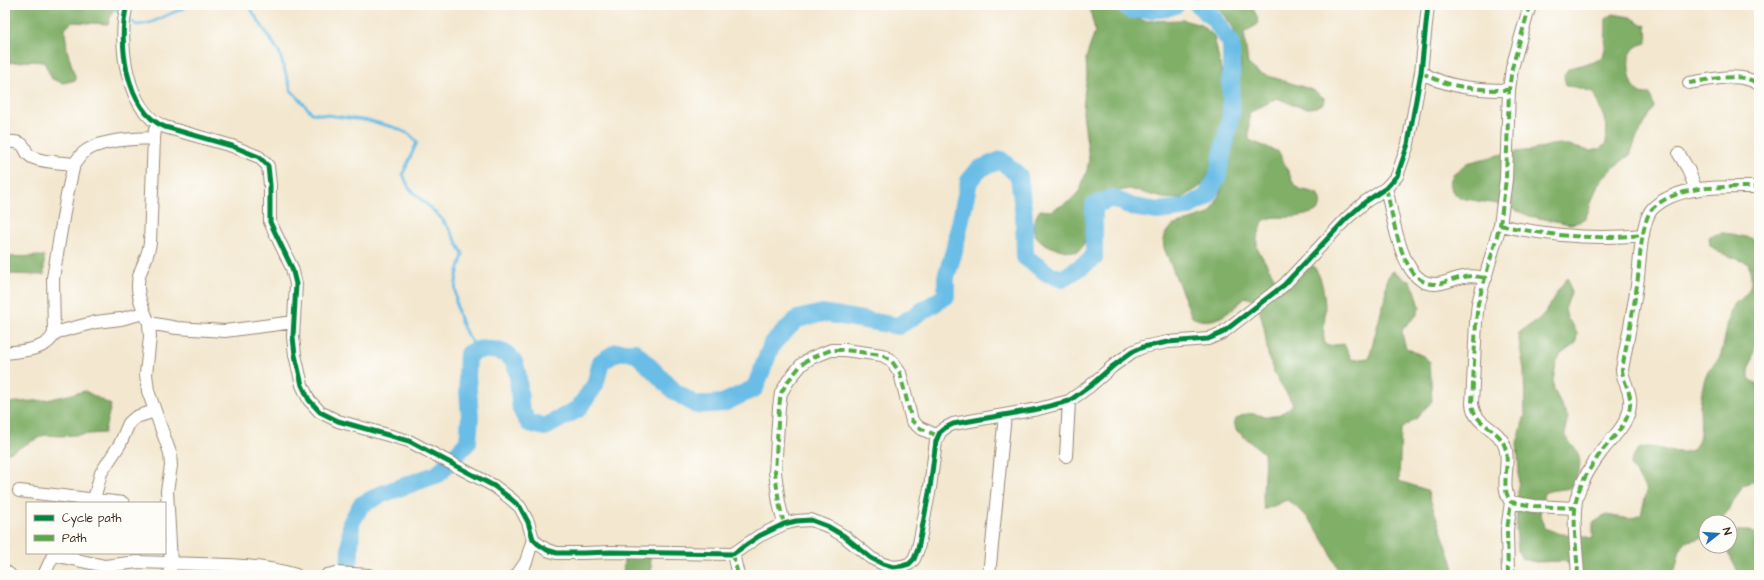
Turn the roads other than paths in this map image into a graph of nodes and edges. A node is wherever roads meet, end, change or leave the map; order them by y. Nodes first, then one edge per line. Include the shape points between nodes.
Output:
1 (127, 5) edge
2 (1428, 5) edge
3 (1530, 5) edge
4 (1421, 72) junction
5 (1688, 83) dead end
6 (1759, 84) edge
7 (1509, 90) junction
8 (156, 123) junction
9 (154, 138) junction
10 (5, 142) edge
11 (1679, 154) dead end
12 (74, 164) junction
13 (1759, 187) edge
14 (1386, 188) junction
15 (1696, 190) junction
16 (1500, 226) junction
17 (1643, 236) junction
18 (1486, 278) junction
19 (146, 318) junction
20 (294, 322) junction
21 (54, 333) junction
22 (5, 353) edge
23 (1069, 401) junction
24 (155, 411) junction
25 (1005, 415) junction
26 (938, 436) junction
27 (1066, 456) dead end
28 (19, 491) dead end
29 (94, 499) junction
30 (77, 500) edge
31 (116, 502) edge
32 (1510, 502) junction
33 (1575, 508) junction
34 (166, 509) edge
35 (784, 524) junction
36 (533, 539) junction
37 (53, 554) edge
38 (733, 554) junction
39 (526, 562) junction
40 (170, 569) edge
41 (5, 571) edge
42 (331, 574) edge
43 (10, 575) edge
44 (44, 575) edge
45 (296, 575) edge
46 (367, 575) edge
47 (517, 575) edge
48 (529, 575) edge
49 (738, 575) edge
50 (989, 575) edge
51 (1508, 575) edge
52 (1578, 575) edge

1 - 8 street via 122,46 127,68 140,105
2 - 4 street
3 - 7 street via 1512,68
4 - 7 street via 1457,85 1482,90
4 - 14 street via 1404,159 1397,176
5 - 6 street via 1739,78 1753,80
7 - 16 street via 1506,178
8 - 9 street
8 - 20 street via 232,146 265,161 270,172 270,222 292,268 296,284
9 - 12 street via 104,144 81,154
9 - 19 street via 150,243 138,282 138,292
10 - 12 street via 22,143 33,158
11 - 15 street
12 - 21 street via 53,278
13 - 15 street via 1731,186
14 - 18 street via 1392,218 1406,261 1414,275 1433,284 1466,276
14 - 23 street via 1346,219 1284,285 1222,333 1208,339 1143,347 1132,352
15 - 17 street via 1658,205 1648,216
16 - 17 street via 1529,232 1588,238
16 - 18 street
17 - 33 street via 1622,370 1630,396 1629,412 1586,478 1578,494
18 - 32 street via 1478,304 1472,404 1475,416 1501,438 1505,447 1506,494
19 - 20 street via 177,328 225,331
19 - 21 street via 96,322
19 - 24 street via 150,337 146,374 148,391
20 - 36 street via 293,337 298,371 309,400 320,412 338,421 403,439 494,486 516,503 524,513
21 - 22 street via 52,338 43,344
23 - 25 street
23 - 27 street
24 - 29 street via 136,417 129,423 120,444 101,473
24 - 34 street via 170,453
25 - 26 street via 953,424
25 - 50 street
26 - 35 street via 918,549 909,564 893,567 883,564 871,558 844,536 812,520
26 - 35 street via 920,428 912,421 900,373 891,360 882,355 845,350 831,350 811,358 802,364 788,381 779,408 776,472
28 - 30 street
29 - 30 street
29 - 31 street
32 - 33 street
32 - 51 street via 1507,530
33 - 52 street
34 - 40 street
35 - 38 street via 759,536
36 - 38 street via 547,550 558,553
36 - 39 street
37 - 40 street via 105,566 137,562
37 - 44 street
38 - 49 street
39 - 47 street
39 - 48 street
40 - 45 street via 250,566
41 - 43 street
42 - 46 street

